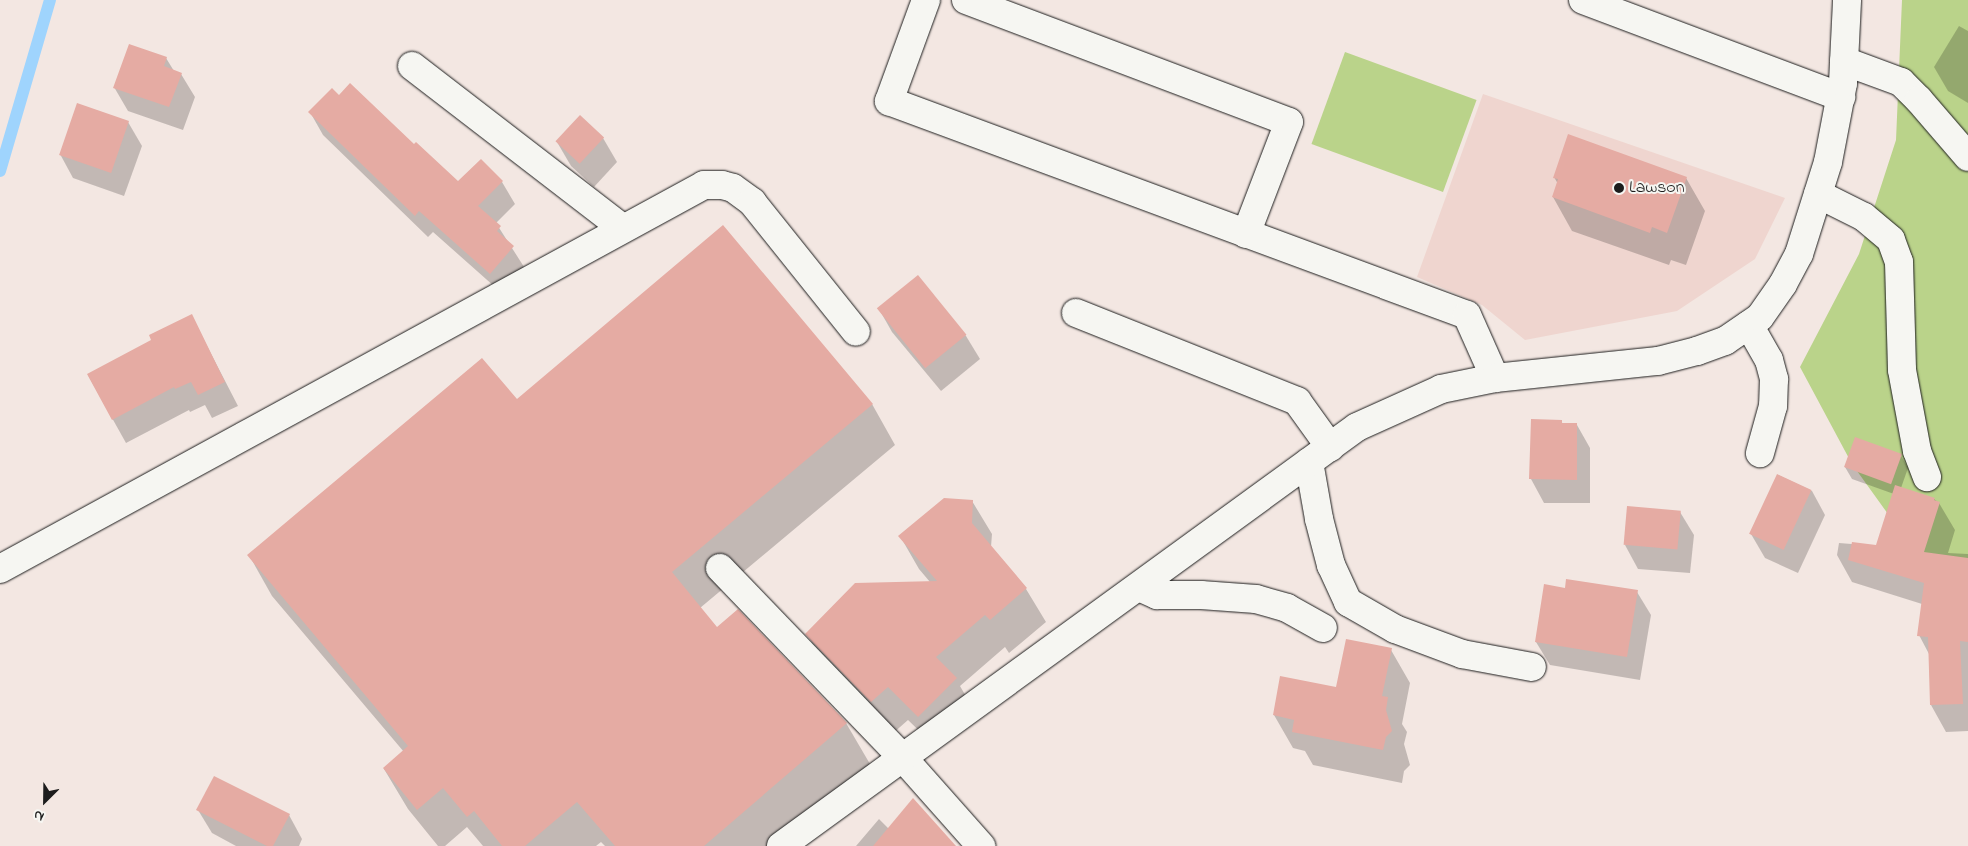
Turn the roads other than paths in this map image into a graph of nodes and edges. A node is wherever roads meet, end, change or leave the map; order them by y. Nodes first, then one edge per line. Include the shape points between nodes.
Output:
1 (926, 0) edge
2 (966, 0) edge
3 (1583, 0) edge
4 (1847, 0) edge
5 (1844, 61) junction
6 (412, 66) dead end
7 (1841, 97) junction
8 (1968, 157) edge
9 (1818, 194) junction
10 (622, 228) junction
11 (1246, 234) junction
12 (1076, 313) dead end
13 (1749, 325) junction
14 (856, 332) dead end
15 (1495, 378) junction
16 (1760, 453) dead end
17 (1320, 454) junction
18 (1928, 477) dead end
19 (720, 568) dead end
20 (0, 569) edge
21 (1139, 587) junction
22 (1323, 628) dead end
23 (1532, 667) dead end
24 (903, 758) junction
25 (781, 846) edge
26 (981, 846) edge

1 - 11 street via 888,101
2 - 11 street via 1289,122
3 - 7 street
4 - 5 street
5 - 7 street
5 - 8 street via 1901,82
6 - 10 street
7 - 9 street
9 - 13 street via 1799,254 1784,284 1760,317
9 - 18 street via 1864,217 1891,240 1899,262 1902,370 1917,451
10 - 14 street via 704,185 733,188 752,202
10 - 20 street
11 - 15 street via 1468,315
12 - 17 street via 1297,401
13 - 15 street via 1725,341 1658,361
13 - 16 street via 1769,360 1774,379 1773,406
15 - 17 street via 1441,389 1357,427
17 - 21 street
17 - 23 street via 1319,518 1331,565 1348,602 1395,629 1462,654
19 - 24 street
21 - 22 street via 1157,595 1256,599 1287,608
21 - 24 street
24 - 25 street
24 - 26 street

